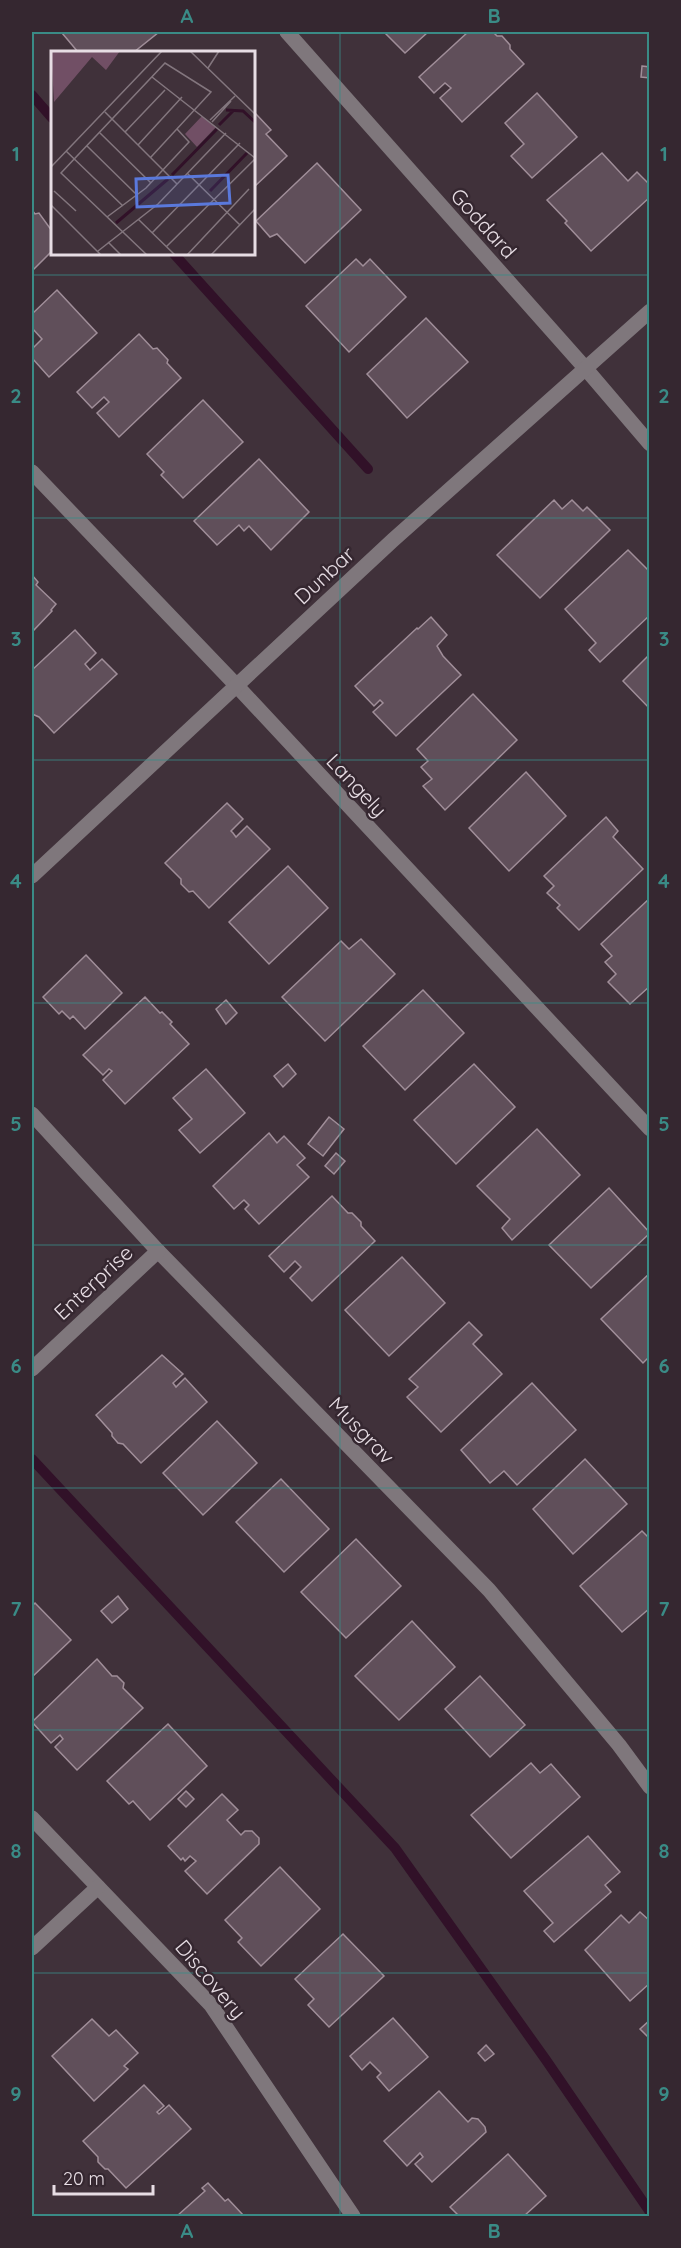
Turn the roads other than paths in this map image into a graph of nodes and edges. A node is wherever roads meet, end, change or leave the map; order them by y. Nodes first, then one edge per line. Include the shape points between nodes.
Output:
1 (286, 32) edge
2 (650, 311) edge
3 (586, 369) junction
4 (650, 444) edge
5 (32, 472) edge
6 (236, 685) junction
7 (32, 876) edge
8 (32, 1114) edge
9 (650, 1128) edge
10 (158, 1251) junction
11 (32, 1368) edge
12 (650, 1788) edge
13 (32, 1818) edge
14 (99, 1887) junction
15 (32, 1948) edge
16 (353, 2217) edge

1 - 3 street, Goddard
2 - 3 street, Dunbar
3 - 4 street, Goddard
3 - 6 street, Dunbar
5 - 6 street, Langely
6 - 7 street, Dunbar
6 - 9 street, Langely
8 - 10 street, Musgrav
10 - 11 street, Enterprise
10 - 12 street, Musgrav via 489,1590 619,1745
13 - 14 street, Discovery
14 - 15 street
14 - 16 street, Discovery via 211,2005

